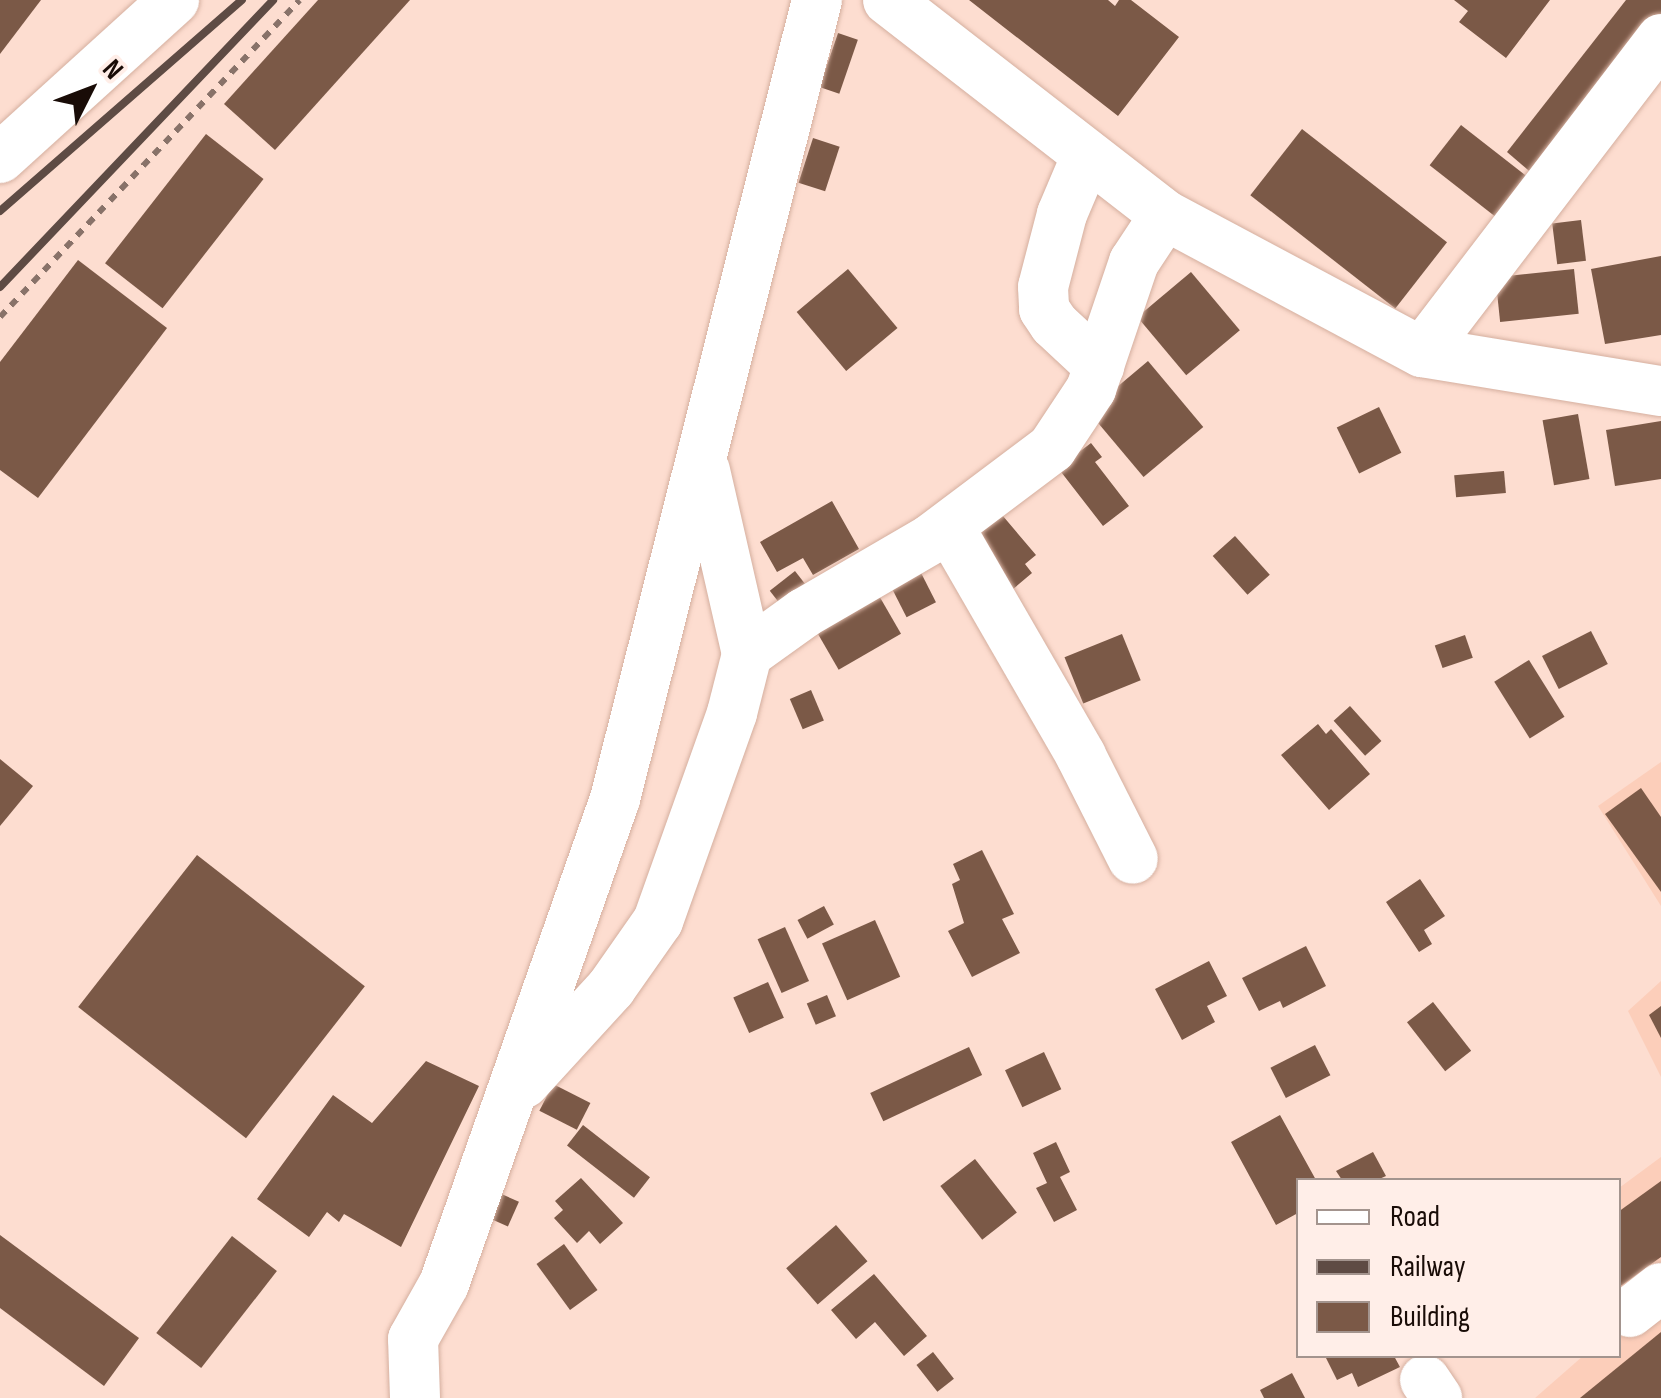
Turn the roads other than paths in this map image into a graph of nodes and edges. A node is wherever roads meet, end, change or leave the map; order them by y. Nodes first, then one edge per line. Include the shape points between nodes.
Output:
1 (174, 0) edge
2 (817, 0) edge
3 (888, 0) edge
4 (1661, 40) edge
5 (1087, 155) junction
6 (0, 158) edge
7 (1165, 215) junction
8 (1422, 352) junction
9 (1099, 366) junction
10 (1661, 391) edge
11 (703, 462) junction
12 (949, 527) junction
13 (747, 654) junction
14 (1133, 859) dead end
15 (509, 1098) junction
16 (415, 1398) edge

1 - 6 street
2 - 11 street
3 - 5 street
4 - 8 street
5 - 7 street
5 - 9 street via 1062,214 1043,287 1044,309
7 - 8 street
7 - 9 street via 1134,262
8 - 10 street
9 - 12 street via 1052,448
11 - 13 street
11 - 15 street via 615,799
12 - 13 street
12 - 14 street
13 - 15 street via 658,921 610,988
15 - 16 street via 444,1284 413,1339

